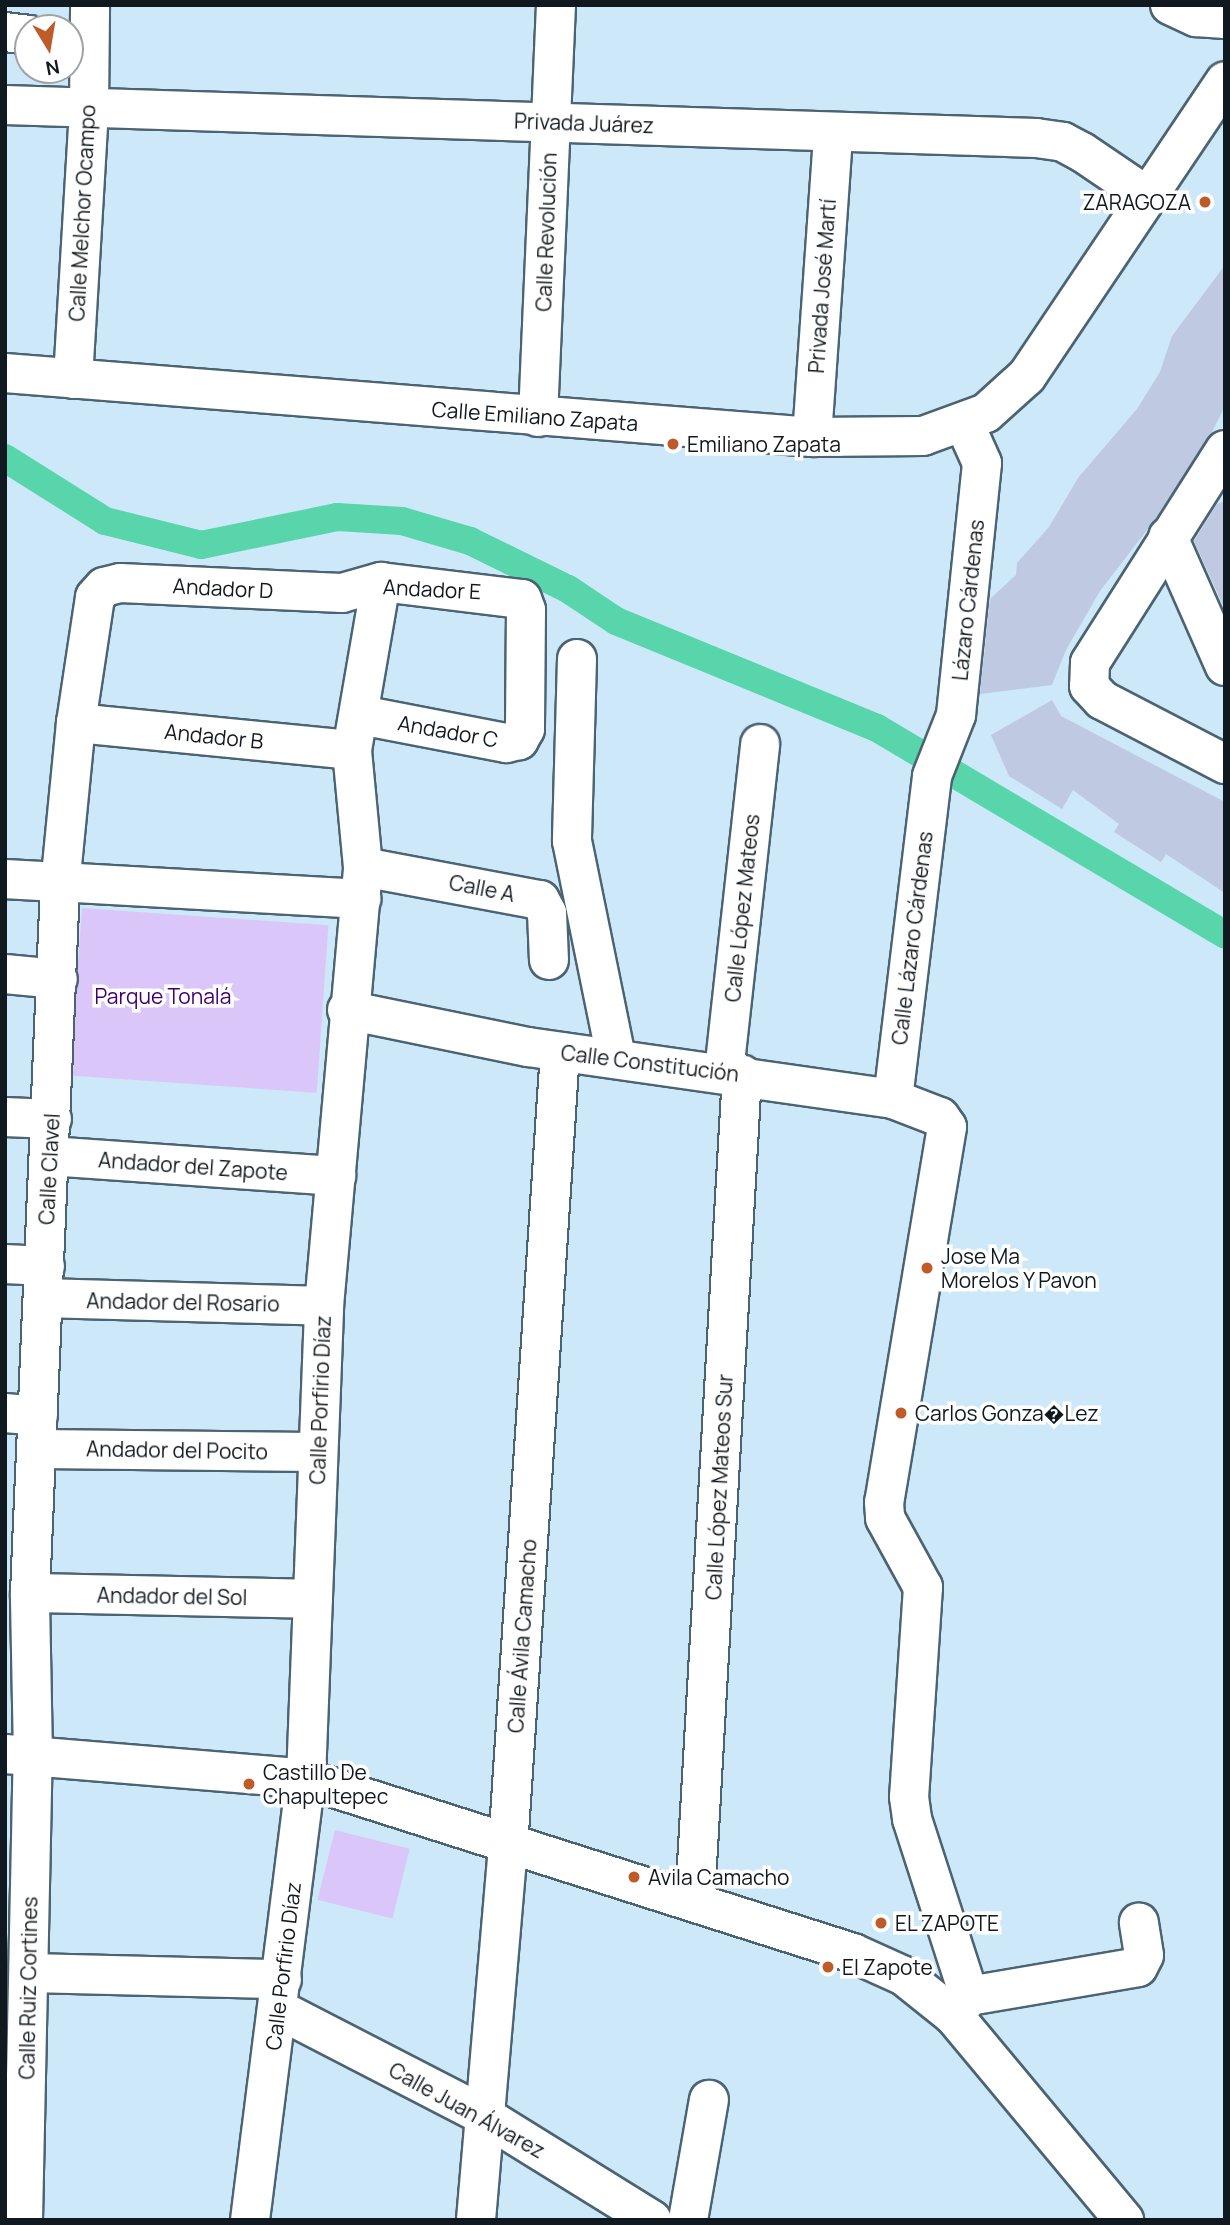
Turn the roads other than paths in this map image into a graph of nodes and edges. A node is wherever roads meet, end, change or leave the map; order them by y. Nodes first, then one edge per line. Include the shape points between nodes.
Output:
1 (556, 5) edge
2 (1170, 5) edge
3 (1225, 19) edge
4 (84, 42) edge
5 (1225, 81) edge
6 (5, 105) edge
7 (89, 108) junction
8 (550, 120) junction
9 (833, 135) junction
10 (1147, 196) junction
11 (5, 373) edge
12 (73, 379) junction
13 (538, 417) junction
14 (964, 423) junction
15 (812, 436) junction
16 (1225, 450) edge
17 (1168, 537) junction
18 (381, 582) junction
19 (104, 587) joint
20 (342, 593) joint
21 (522, 599) joint
22 (577, 659) dead end
23 (1225, 666) edge
24 (76, 723) junction
25 (356, 732) junction
26 (760, 744) dead end
27 (1225, 764) edge
28 (932, 776) joint
29 (5, 879) edge
30 (362, 883) junction
31 (60, 886) junction
32 (550, 960) dead end
33 (5, 974) edge
34 (58, 979) junction
35 (347, 1010) junction
36 (560, 1052) junction
37 (616, 1056) junction
38 (733, 1073) junction
39 (892, 1099) junction
40 (5, 1117) edge
41 (51, 1138) junction
42 (336, 1176) junction
43 (5, 1264) edge
44 (44, 1282) junction
45 (324, 1306) junction
46 (27, 1426) edge
47 (317, 1452) junction
48 (30, 1592) junction
49 (313, 1598) junction
50 (19, 1755) edge
51 (306, 1779) junction
52 (508, 1847) junction
53 (695, 1900) junction
54 (1139, 1922) dead end
55 (29, 1973) junction
56 (280, 1994) junction
57 (961, 2006) junction
58 (709, 2100) dead end
59 (481, 2114) junction
60 (23, 2220) edge
61 (250, 2220) edge
62 (476, 2220) edge
63 (652, 2220) edge
64 (688, 2220) edge
65 (1124, 2220) edge

1 - 8 street, Calle Revolución
2 - 3 street via 1196,17
4 - 7 street, Calle Melchor Ocampo
5 - 10 street, Calle Emiliano Zapata
6 - 7 street, Privada Juárez
7 - 8 street, Privada Juárez
7 - 12 street, Calle Melchor Ocampo
8 - 9 street, Privada Juárez
8 - 13 street, Calle Revolución
9 - 10 street, Privada Juárez via 1063,142
9 - 15 street, Privada José Martí
10 - 14 street, Calle Emiliano Zapata via 1027,376 986,413
11 - 12 street, Calle Emiliano Zapata
12 - 13 street, Calle Emiliano Zapata
13 - 15 street, Calle Emiliano Zapata
14 - 15 street, Calle Emiliano Zapata via 923,436
14 - 28 street, Lázaro Cárdenas via 982,463 956,715
16 - 17 street
17 - 23 street
17 - 27 street via 1090,663 1089,686 1102,700
18 - 20 street, Andador E
18 - 21 street, Andador E
18 - 25 street, Calle Porfirio Díaz
19 - 20 street, Andador D via 120,583
19 - 24 street, Calle Clavel via 95,597
21 - 25 street, Andador C via 526,610 525,729 519,740 506,743
22 - 37 street via 572,841
24 - 25 street, Andador B
24 - 31 street, Calle Clavel
25 - 30 street, Calle Porfirio Díaz
26 - 38 street, Calle López Mateos
28 - 39 street, Calle Lázaro Cárdenas
29 - 31 street
30 - 31 street
30 - 32 street, Calle A via 540,900 547,913
30 - 35 street, Calle Porfirio Díaz
31 - 34 street, Calle Clavel
33 - 34 street
34 - 41 street, Calle Clavel
35 - 36 street, Calle Constitución
35 - 42 street, Calle Porfirio Díaz
36 - 37 street, Calle Constitución
36 - 52 street, Calle Ávila Camacho
37 - 38 street, Calle Constitución
38 - 39 street, Calle Constitución
38 - 53 street, Calle López Mateos Sur
39 - 57 street, Calle Constitución via 940,1117 947,1127 884,1502 891,1531 916,1570 925,1605 912,1819
40 - 41 street, Andador del Zapote
41 - 42 street, Andador del Zapote
41 - 44 street, Calle Clavel
42 - 45 street, Calle Porfirio Díaz
43 - 44 street, Andador del Rosario
44 - 45 street, Andador del Rosario
44 - 46 street, Calle Clavel
45 - 47 street, Calle Porfirio Díaz
46 - 47 street, Andador del Pocito
46 - 48 street, Calle Clavel
47 - 49 street, Calle Porfirio Díaz
48 - 49 street, Andador del Sol
48 - 50 street, Calle Clavel
49 - 51 street, Calle Porfirio Díaz
50 - 51 street
50 - 55 street, Calle Ruiz Cortines
51 - 52 street
51 - 56 street, Calle Porfirio Díaz
52 - 53 street
52 - 59 street, Calle Ávila Camacho
53 - 57 street via 853,1953
54 - 57 street via 1144,1955 1138,1967
55 - 56 street, Calle Juan Álvarez
55 - 60 street, Calle Ruiz Cortines
56 - 59 street, Calle Juan Álvarez
56 - 61 street, Calle Porfirio Díaz
57 - 65 street
58 - 64 street
59 - 62 street, Calle Ávila Camacho
59 - 63 street, Calle Juan Álvarez

